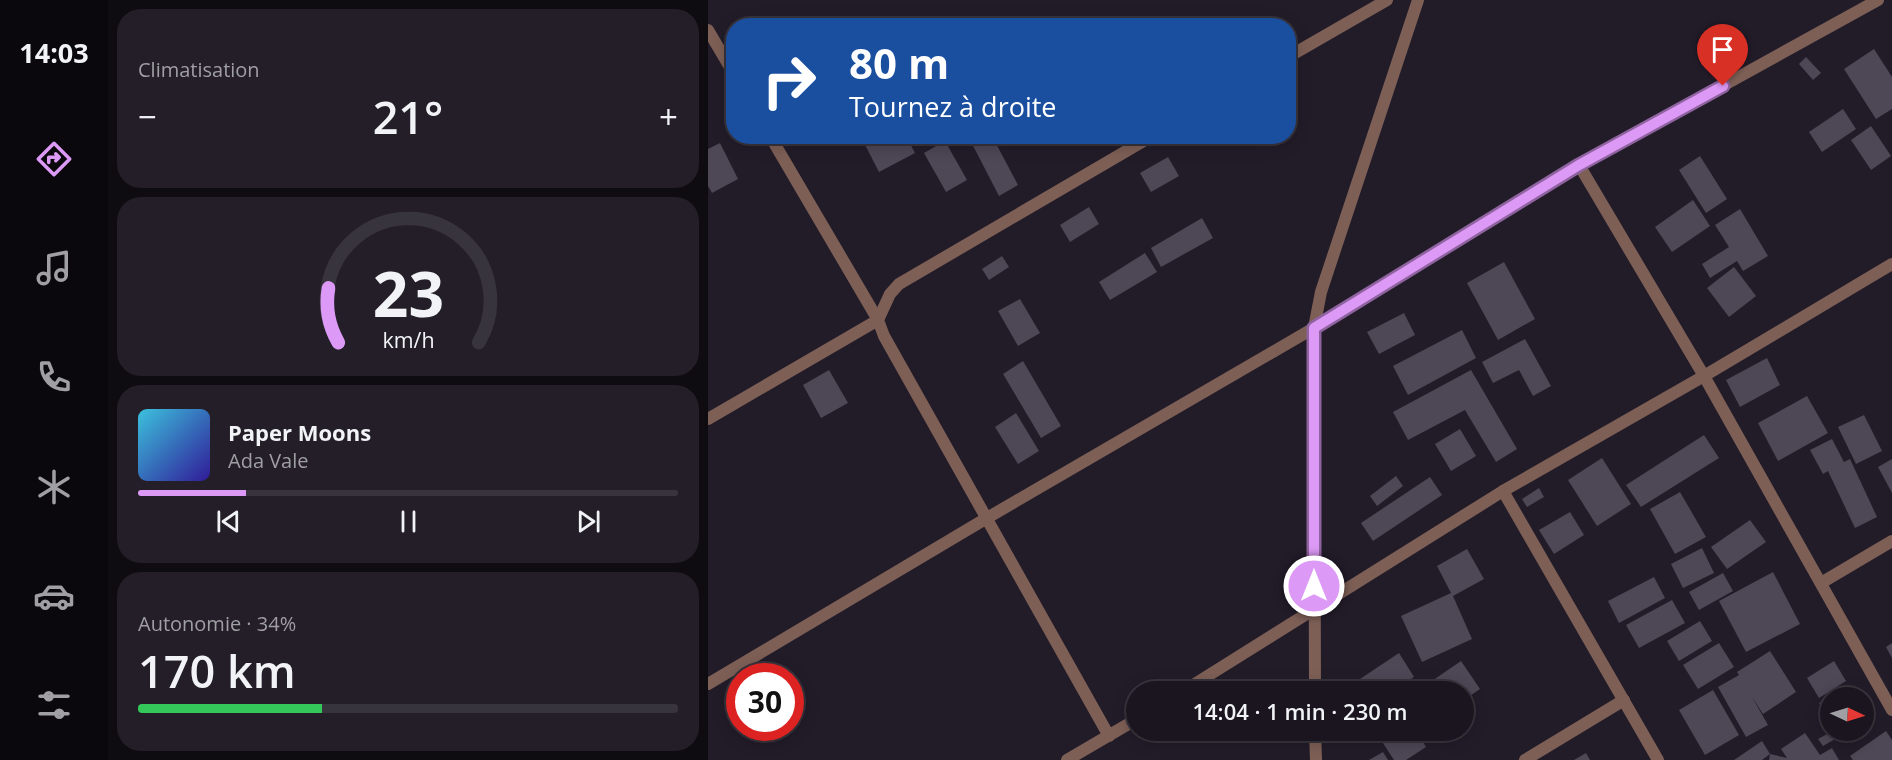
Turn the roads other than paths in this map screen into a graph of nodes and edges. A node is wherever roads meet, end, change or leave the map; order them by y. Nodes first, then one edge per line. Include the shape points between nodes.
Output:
1 (1387, 0) edge
2 (1418, 0) edge
3 (1870, 2) edge
4 (708, 30) edge
5 (1296, 52) edge
6 (726, 60) edge
7 (775, 144) edge
8 (1138, 144) edge
9 (1579, 165) junction
10 (1892, 264) edge
11 (878, 320) junction
12 (1314, 328) junction
13 (1704, 376) junction
14 (708, 419) edge
15 (1503, 491) junction
16 (987, 518) junction
17 (1892, 541) edge
18 (1821, 583) junction
19 (1314, 609) junction
20 (1199, 681) edge
21 (1315, 681) edge
22 (708, 684) edge
23 (1624, 700) junction
24 (1892, 710) edge
25 (1126, 726) edge
26 (1109, 736) junction
27 (1316, 741) edge
28 (1067, 760) edge
29 (1316, 760) edge
30 (1525, 760) edge
31 (1658, 760) edge

1 - 5 street
2 - 12 street via 1321,292
3 - 9 street
4 - 6 street
7 - 11 street
8 - 11 street via 899,284
9 - 12 street
9 - 13 street
10 - 13 street
11 - 14 street
11 - 16 street
12 - 16 street
12 - 19 street
13 - 15 street
13 - 18 street
15 - 19 street
15 - 23 street
16 - 22 street
16 - 26 street
17 - 18 street
18 - 24 street
19 - 20 street
19 - 21 street
23 - 30 street
23 - 31 street
25 - 26 street
26 - 28 street
27 - 29 street

